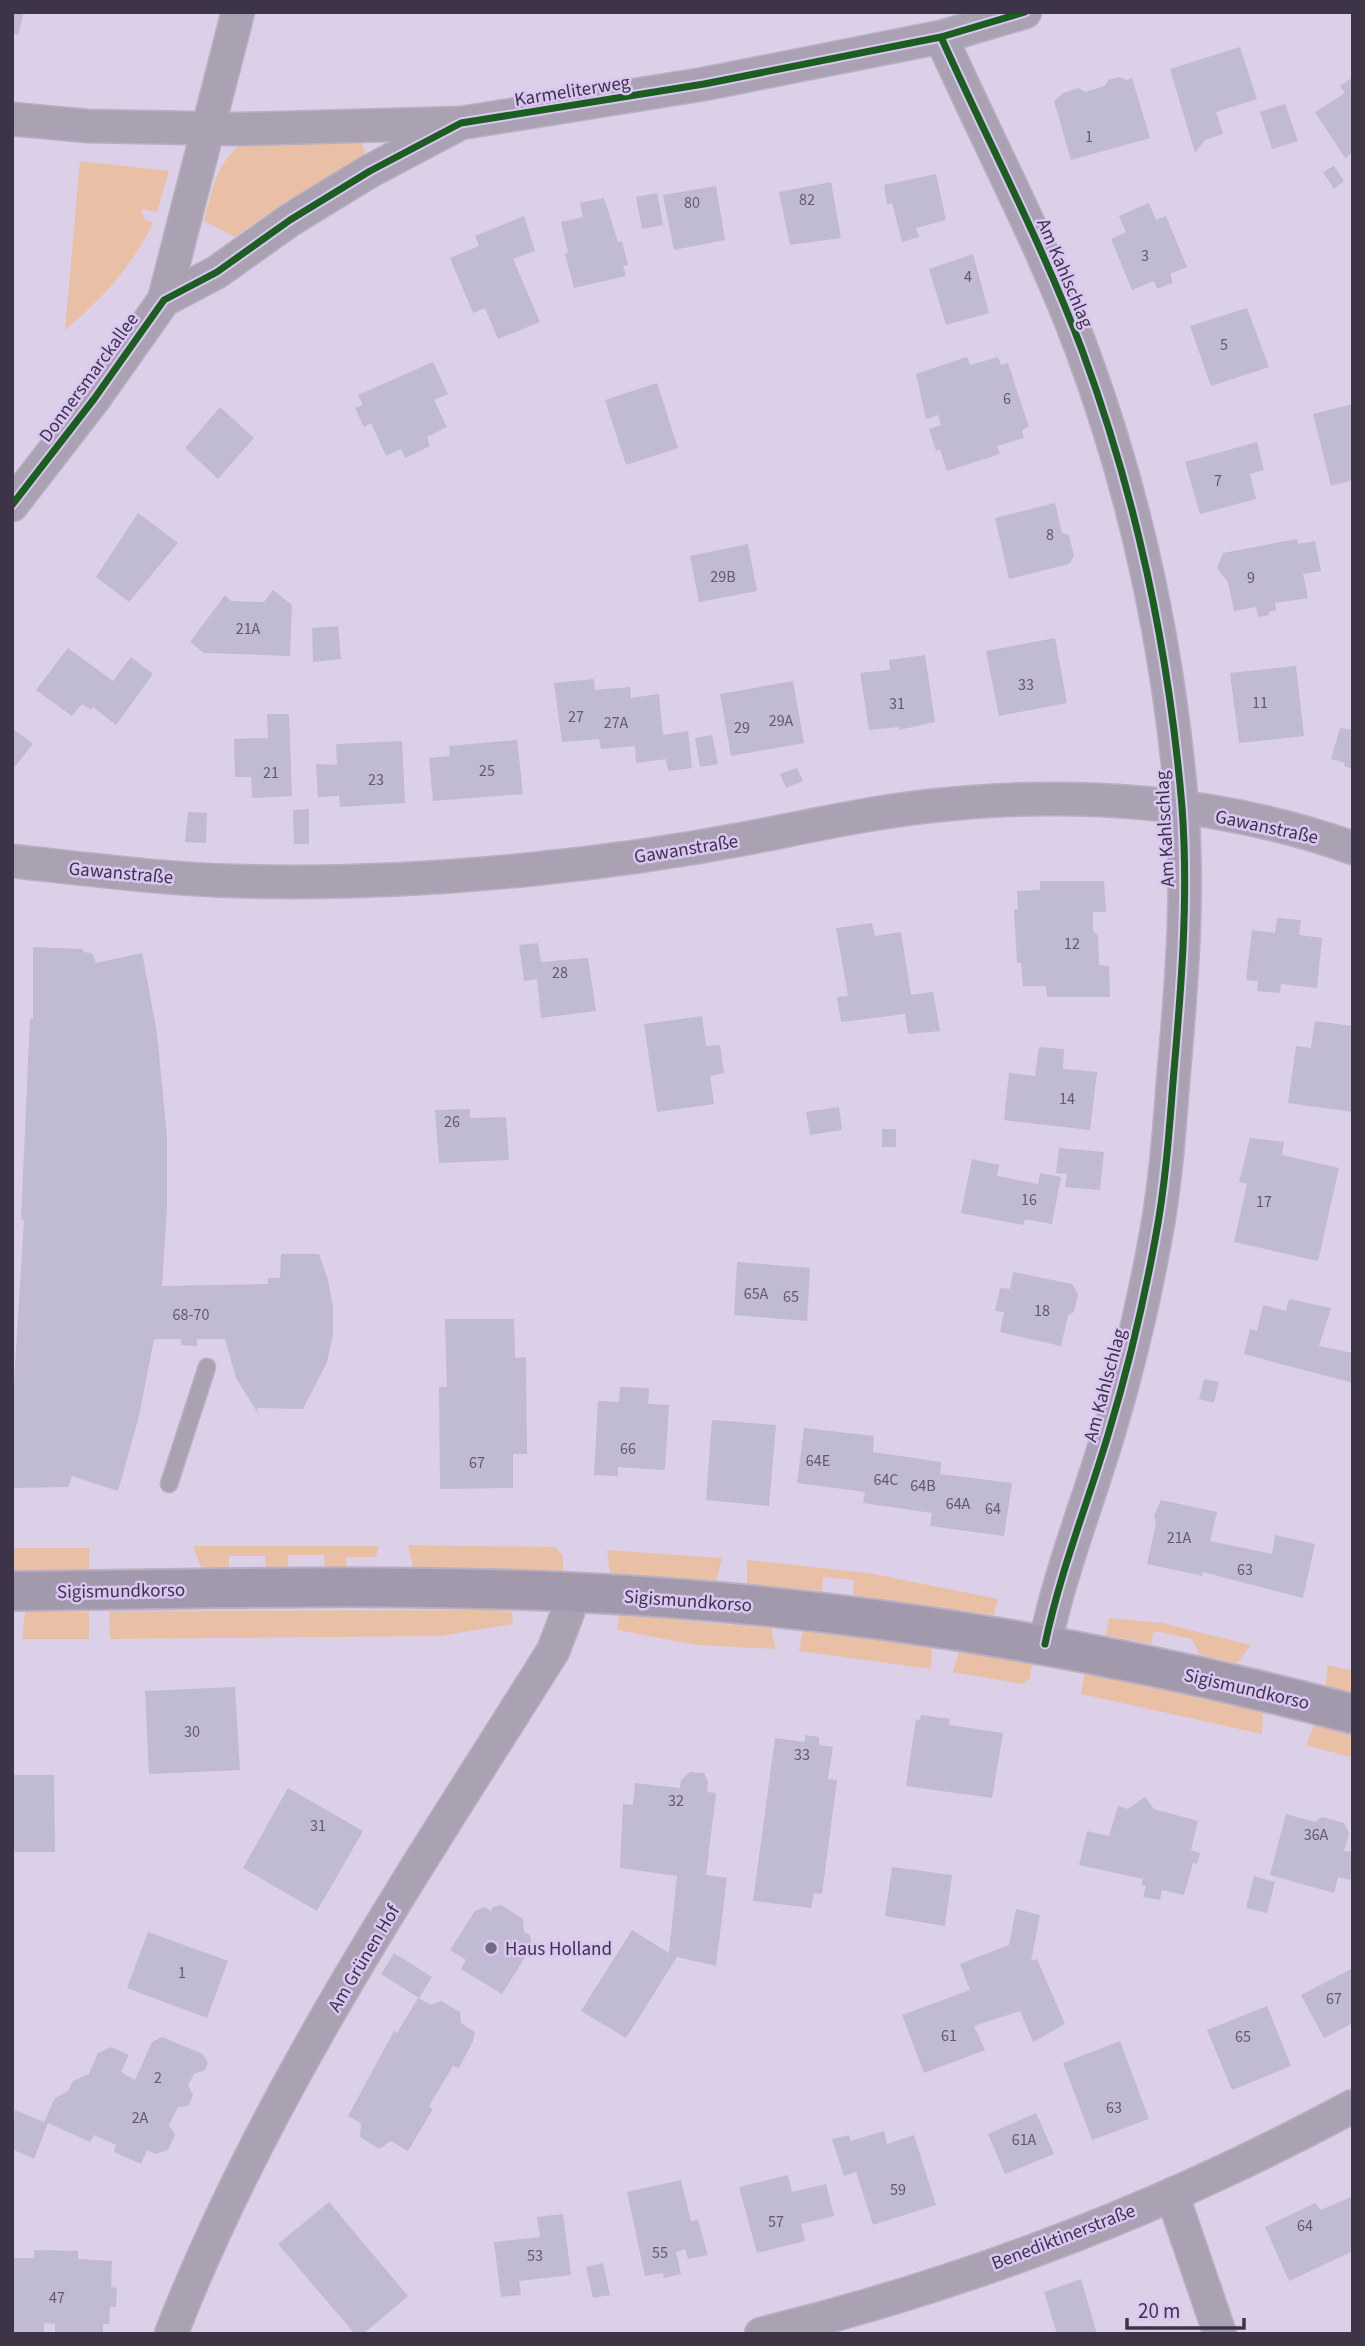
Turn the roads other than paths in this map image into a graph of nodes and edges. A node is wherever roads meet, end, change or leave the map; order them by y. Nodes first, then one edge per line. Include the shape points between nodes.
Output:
1 (238, 12) edge
2 (1025, 12) edge
3 (941, 37) junction
4 (12, 119) edge
5 (461, 123) junction
6 (209, 129) junction
7 (164, 300) junction
8 (12, 505) edge
9 (1182, 807) junction
10 (1353, 848) edge
11 (12, 861) edge
12 (207, 1367) dead end
13 (169, 1484) dead end
14 (12, 1591) edge
15 (571, 1592) junction
16 (1045, 1644) junction
17 (1353, 1714) edge
18 (1353, 2106) edge
19 (1172, 2194) junction
20 (171, 2334) edge
21 (761, 2334) edge
22 (1220, 2334) edge

1 - 6 street, Donnersmarckallee
2 - 3 street, Karmeliterweg
3 - 5 street, Karmeliterweg via 704,84
3 - 9 street, Am Kahlschlag via 1043,253 1083,353 1116,455 1164,669
4 - 6 street, Karmeliterweg
5 - 6 street, Karmeliterweg
5 - 7 street, Karmeliterweg via 370,171 217,272
6 - 7 street, Donnersmarckallee
7 - 8 street, Donnersmarckallee
9 - 10 street, Gawanstraße via 1312,833
9 - 11 street, Gawanstraße via 1095,799 1012,799 931,806 639,855 534,869 388,879 236,881
9 - 16 street, Am Kahlschlag via 1184,934 1156,1239 1109,1432
12 - 13 lane
14 - 15 street, Sigismundkorso via 455,1588
15 - 16 street, Sigismundkorso via 747,1604
15 - 20 street, Am Grünen Hof via 553,1651 337,2000 260,2138
16 - 17 street, Sigismundkorso via 1236,1683
18 - 19 street, Benediktinerstraße
19 - 21 street, Benediktinerstraße via 1014,2257
19 - 22 street

